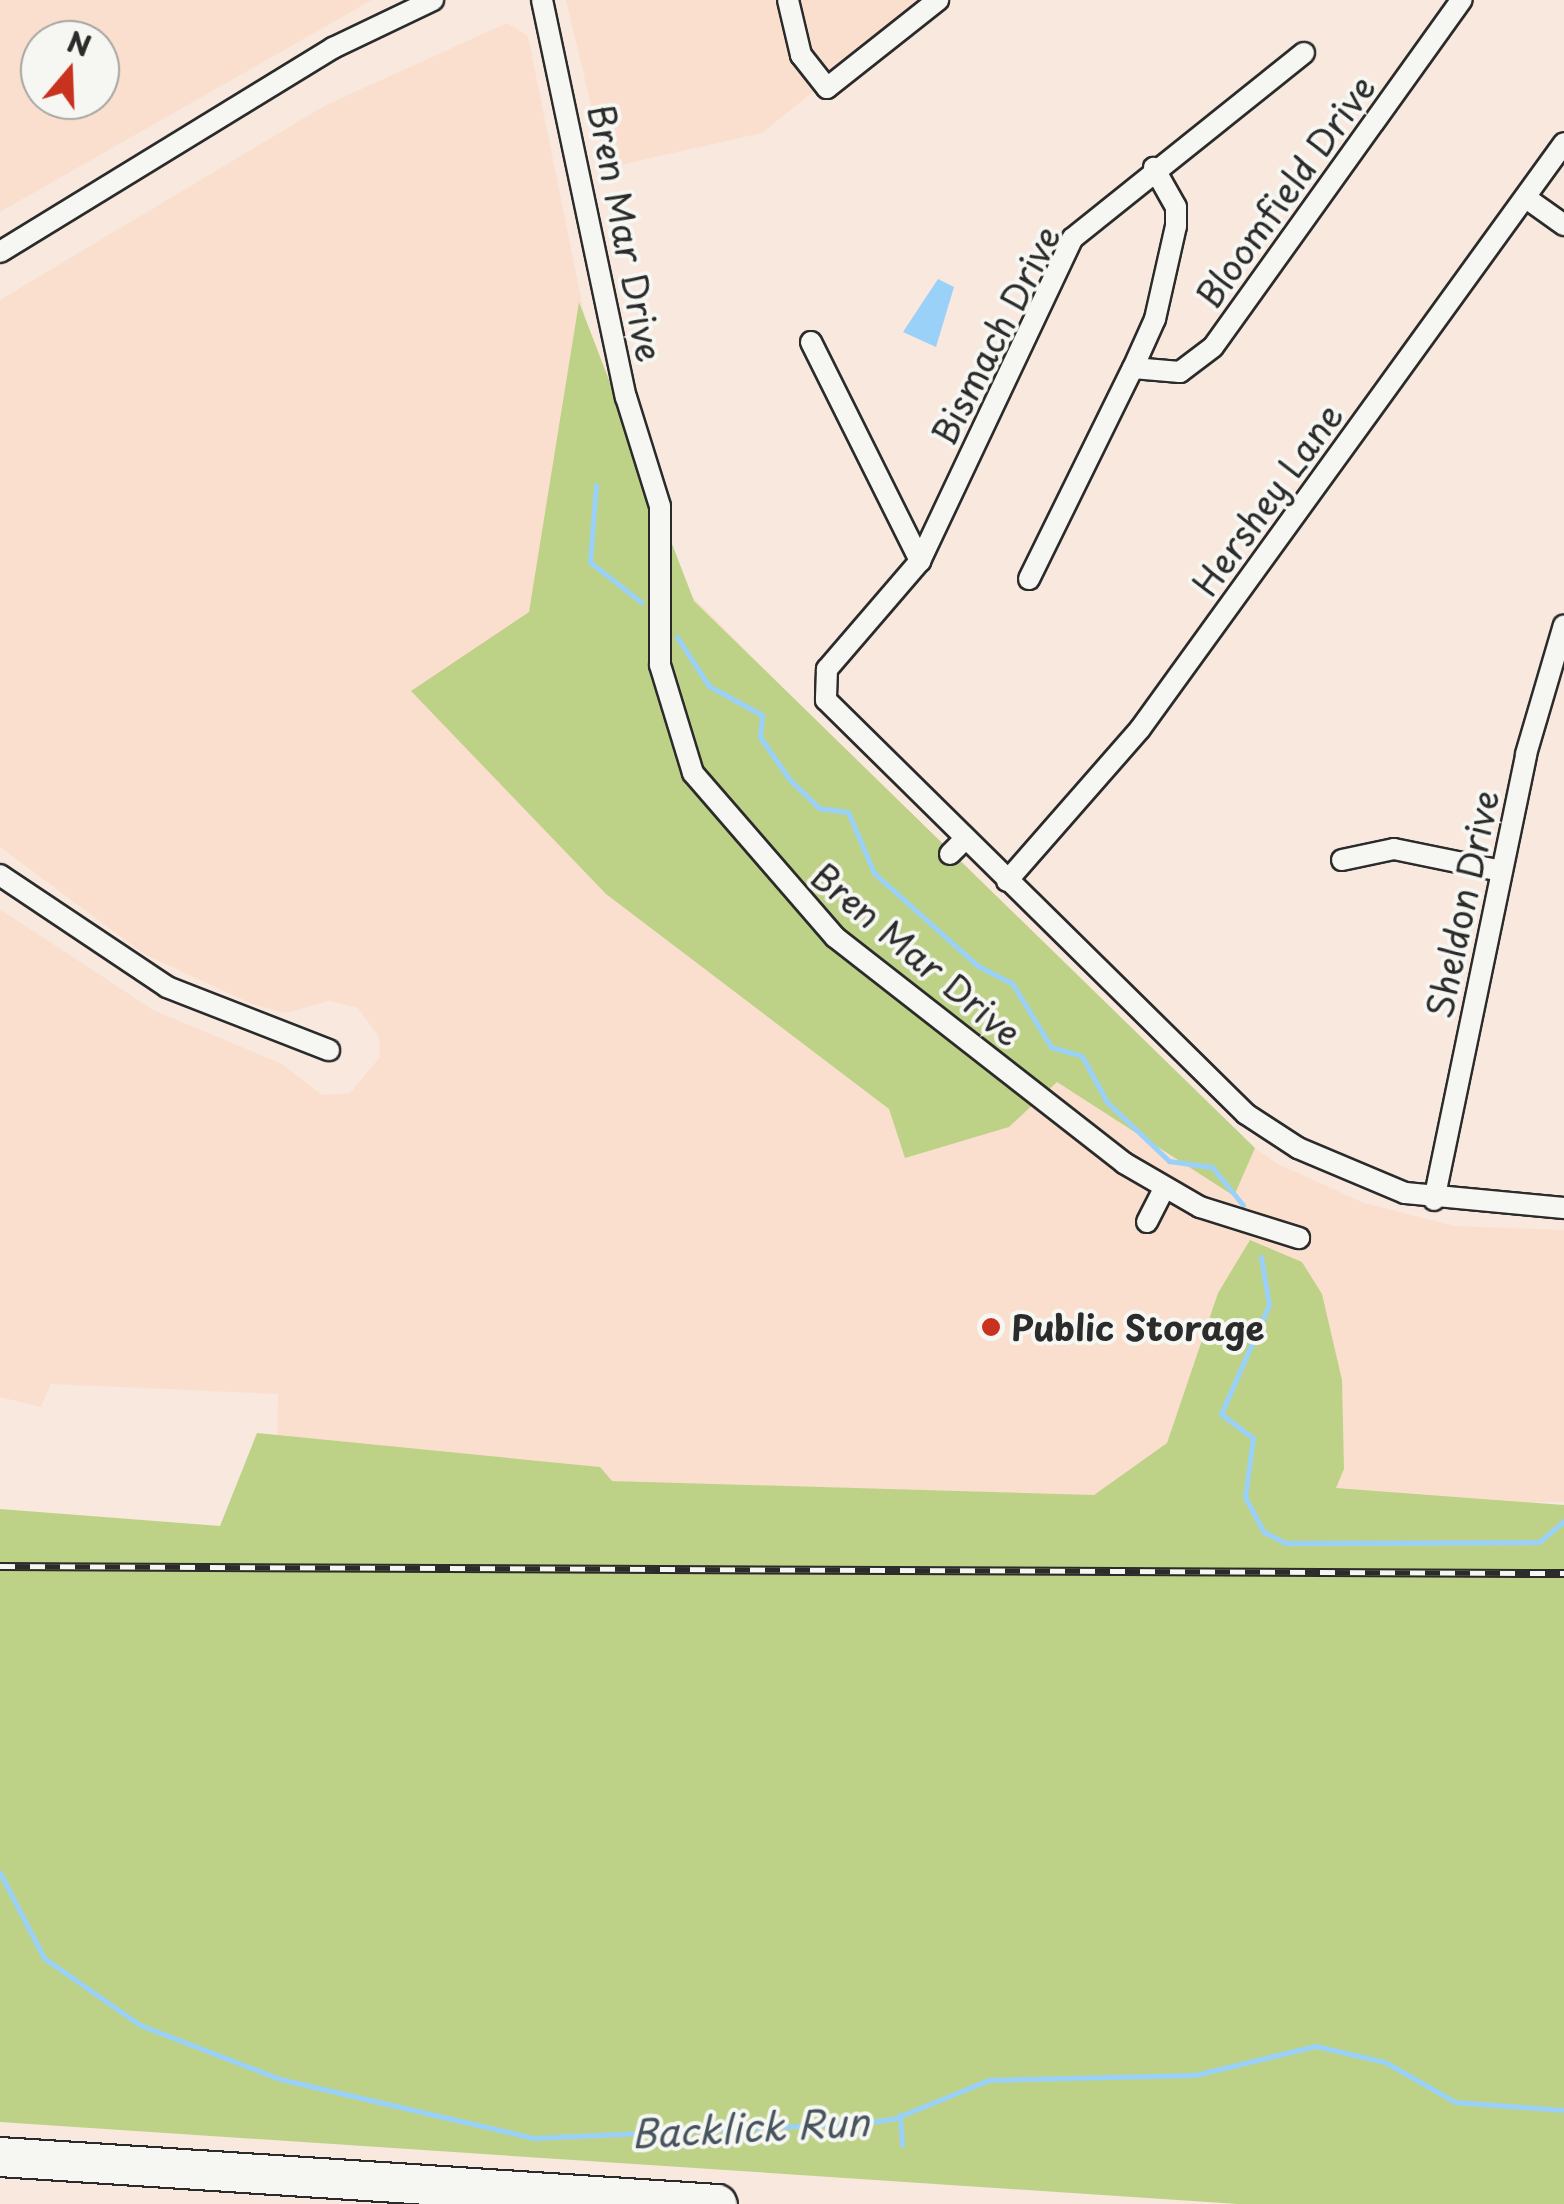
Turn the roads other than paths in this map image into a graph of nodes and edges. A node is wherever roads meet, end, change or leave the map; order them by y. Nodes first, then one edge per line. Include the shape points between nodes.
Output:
1 (433, 0) edge
2 (542, 0) edge
3 (788, 0) edge
4 (938, 0) edge
5 (1461, 0) edge
6 (1304, 53) dead end
7 (1564, 144) edge
8 (1154, 168) junction
9 (1526, 198) junction
10 (1564, 224) edge
11 (0, 252) edge
12 (810, 342) dead end
13 (1133, 368) junction
14 (920, 561) junction
15 (1029, 579) dead end
16 (1564, 625) edge
17 (1342, 860) dead end
18 (1501, 871) junction
19 (0, 875) edge
20 (1006, 881) junction
21 (329, 1050) dead end
22 (1163, 1190) junction
23 (1434, 1200) junction
24 (1564, 1208) edge
25 (1147, 1222) dead end
26 (1299, 1238) dead end
27 (0, 2157) edge
28 (717, 2204) edge

1 - 11 street via 333,48
2 - 22 street, Bren Mar Drive via 626,398 660,506 660,665 694,773 835,937
3 - 4 street via 801,55 827,88
5 - 13 street, Bloomfield Drive via 1213,347 1180,372
6 - 8 street, Bismach Drive
7 - 9 street, Hershey Lane
8 - 13 street, Bloomfield Drive via 1176,207 1176,226 1156,320
8 - 14 street, Bismach Drive via 1073,238
9 - 10 street
9 - 20 street, Hershey Lane via 1140,730
12 - 14 street
13 - 15 street, Bloomfield Drive
14 - 20 street, Bismach Drive via 827,669 826,700 957,847
16 - 18 street, Sheldon Drive
17 - 18 street via 1394,849
18 - 23 street, Sheldon Drive
19 - 21 street via 143,974
20 - 23 street via 1246,1114 1363,1180
22 - 25 street
22 - 26 street, Bren Mar Drive
23 - 24 street
27 - 28 highway

